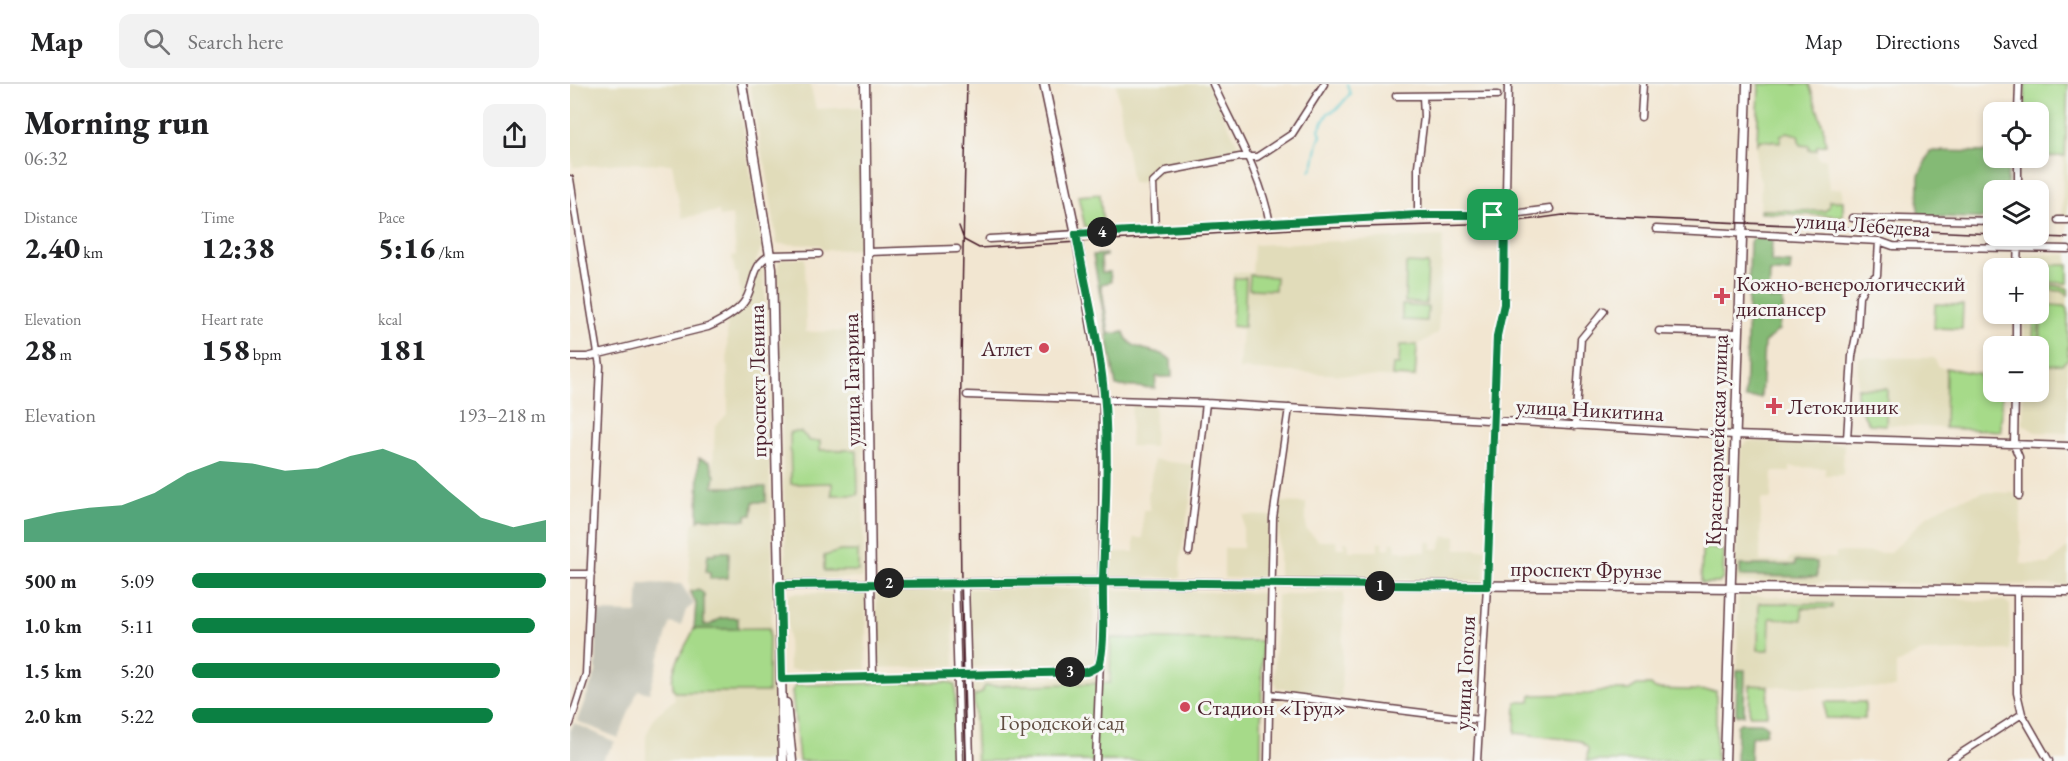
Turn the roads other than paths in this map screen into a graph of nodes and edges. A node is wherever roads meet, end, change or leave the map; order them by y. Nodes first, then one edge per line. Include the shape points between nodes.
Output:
1 (742, 84) edge
2 (865, 84) edge
3 (1044, 84) edge
4 (1213, 84) edge
5 (1324, 84) edge
6 (1508, 84) edge
7 (1643, 84) edge
8 (1747, 84) edge
9 (2019, 84) edge
10 (1497, 95) dead end
11 (1396, 96) dead end
12 (1423, 96) junction
13 (2018, 102) edge
14 (1641, 117) dead end
15 (1249, 158) junction
16 (570, 179) edge
17 (570, 185) edge
18 (1550, 209) dead end
19 (1418, 215) junction
20 (1505, 215) junction
21 (1852, 218) dead end
22 (2058, 220) dead end
23 (2068, 220) edge
24 (1983, 221) edge
25 (1270, 224) junction
26 (1656, 229) dead end
27 (1155, 230) junction
28 (1742, 233) junction
29 (1076, 234) junction
30 (989, 238) dead end
31 (1879, 241) junction
32 (957, 249) dead end
33 (2018, 249) junction
34 (2068, 249) edge
35 (868, 252) junction
36 (819, 254) dead end
37 (771, 255) junction
38 (2018, 258) edge
39 (1604, 311) dead end
40 (1659, 331) dead end
41 (1738, 333) junction
42 (598, 354) junction
43 (570, 357) edge
44 (967, 395) dead end
45 (1104, 398) junction
46 (2015, 402) edge
47 (1206, 403) junction
48 (1289, 408) junction
49 (1494, 421) junction
50 (1575, 426) junction
51 (1734, 435) junction
52 (1847, 439) junction
53 (2014, 445) junction
54 (2068, 446) edge
55 (2019, 496) dead end
56 (1189, 552) dead end
57 (570, 574) edge
58 (591, 574) junction
59 (955, 582) junction
60 (965, 582) junction
61 (1103, 582) junction
62 (871, 584) junction
63 (780, 585) junction
64 (1271, 585) junction
65 (1487, 586) junction
66 (1729, 589) junction
67 (2068, 591) edge
68 (2017, 592) junction
69 (1099, 666) junction
70 (966, 673) junction
71 (957, 675) junction
72 (873, 676) junction
73 (782, 679) junction
74 (1270, 694) junction
75 (2022, 714) junction
76 (1479, 720) junction
77 (570, 724) edge
78 (783, 761) edge
79 (792, 761) edge
80 (960, 761) edge
81 (970, 761) edge
82 (1096, 761) edge
83 (1268, 761) edge
84 (1477, 761) edge
85 (1725, 761) edge
86 (1948, 761) edge
87 (2049, 761) edge

1 - 37 main road, проспект Ленина
2 - 35 main road, улица Гагарина
3 - 29 main road
4 - 15 street
5 - 15 street via 1292,134 1257,157
6 - 20 street, улица Гоголя
7 - 14 street
8 - 28 main road, Красноармейская улица
9 - 13 street
10 - 12 street
11 - 12 street
12 - 19 street
15 - 25 street via 1265,198
15 - 27 street via 1166,171 1153,183
16 - 17 street
17 - 42 street
18 - 20 street
19 - 20 street
19 - 25 street
20 - 49 street, улица Гоголя via 1504,304 1497,336
21 - 24 street, улица Лебедева
22 - 23 street
25 - 27 street
26 - 28 street, улица Лебедева
27 - 29 street
28 - 31 street, улица Лебедева
28 - 41 main road, Красноармейская улица
29 - 30 street
29 - 45 main road
31 - 33 street, улица Лебедева via 1893,246
31 - 52 street via 1877,275 1859,297
32 - 35 street
33 - 34 street, улица Лебедева
33 - 38 street
35 - 62 main road, улица Гагарина
36 - 37 street
37 - 42 street via 759,262 746,300 708,327
37 - 63 main road, проспект Ленина
39 - 50 street via 1581,339
40 - 41 street
41 - 51 main road, Красноармейская улица
42 - 43 street
42 - 58 street
44 - 45 street, улица Никитина
45 - 47 street, улица Никитина
45 - 61 main road
46 - 53 street
47 - 48 street, улица Никитина
47 - 56 street
48 - 49 street, улица Никитина
48 - 64 street via 1273,518
49 - 50 street, улица Никитина
49 - 65 street, улица Гоголя
50 - 51 street, улица Никитина
51 - 52 street, улица Никитина
51 - 66 main road, Красноармейская улица
52 - 53 street, улица Никитина
53 - 54 street, улица Никитина
53 - 55 street via 2018,452
57 - 58 street
58 - 77 street via 586,674
59 - 60 main road, проспект Фрунзе
59 - 62 main road, проспект Фрунзе
59 - 71 street
60 - 61 main road, проспект Фрунзе
60 - 70 street
61 - 64 main road, проспект Фрунзе
61 - 69 street
62 - 63 main road, проспект Фрунзе
62 - 72 street, улица Гагарина
63 - 73 main road, проспект Ленина
64 - 65 main road, проспект Фрунзе
64 - 74 street
65 - 66 main road, проспект Фрунзе
65 - 76 street, улица Гоголя
66 - 68 main road, проспект Фрунзе
66 - 85 main road, Красноармейская улица
67 - 68 main road, проспект Фрунзе
68 - 75 street via 2017,693
69 - 70 street via 1087,672
69 - 82 street
70 - 71 street
70 - 81 street
71 - 72 street
71 - 80 street
72 - 73 street
73 - 78 main road, проспект Ленина
73 - 79 main road, проспект Ленина
74 - 76 street
74 - 83 street
75 - 86 street
75 - 87 street
76 - 84 street, улица Гоголя

